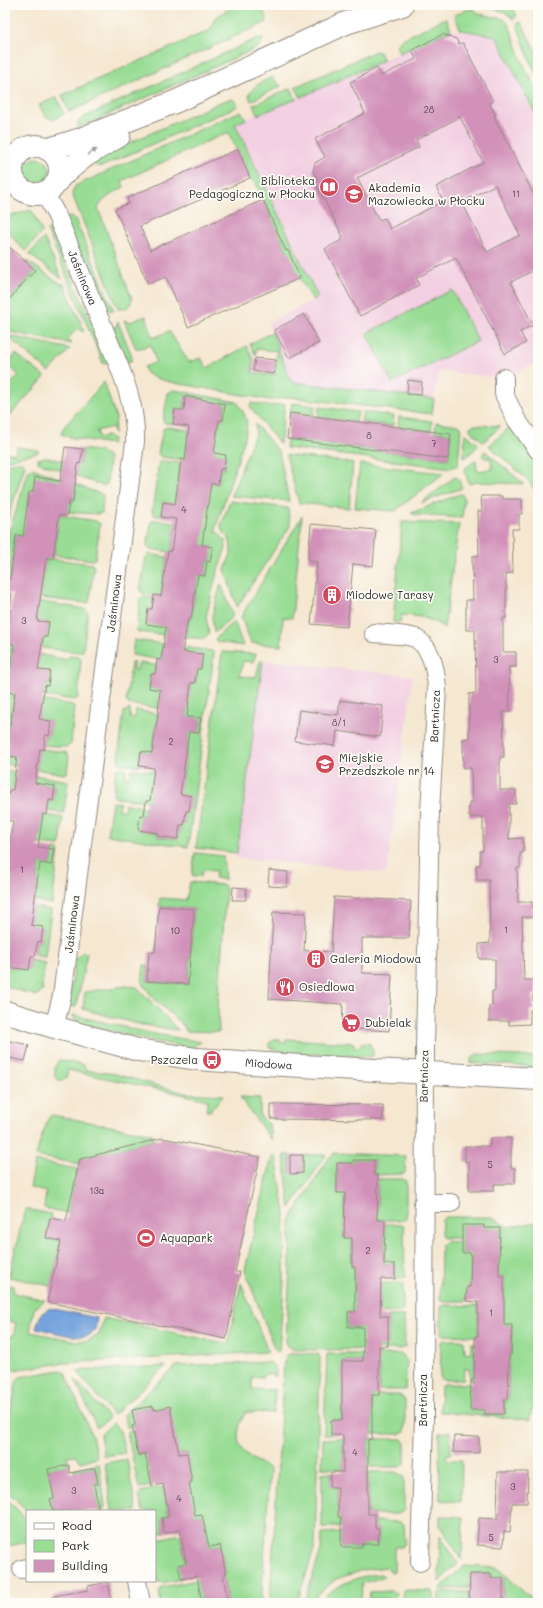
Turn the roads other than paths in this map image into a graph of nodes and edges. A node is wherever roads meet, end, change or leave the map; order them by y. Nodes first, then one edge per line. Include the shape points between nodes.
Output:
1 (370, 5) edge
2 (402, 5) edge
3 (346, 23) junction
4 (178, 101) junction
5 (49, 149) junction
6 (9, 168) edge
7 (61, 176) junction
8 (13, 191) edge
9 (45, 194) junction
10 (504, 378) dead end
11 (538, 450) edge
12 (374, 634) dead end
13 (5, 1012) edge
14 (54, 1027) junction
15 (425, 1073) junction
16 (538, 1079) edge
17 (451, 1202) dead end
18 (423, 1203) junction
19 (420, 1562) dead end
20 (138, 1582) edge
21 (141, 1603) edge

1 - 3 street
2 - 3 street
3 - 4 street
4 - 5 street
7 -> 4 street via 85,156
5 - 6 street via 28,147
5 - 7 street via 59,160
6 - 8 street via 13,179
7 - 9 street via 55,186
8 - 9 street via 32,195
9 - 14 street, Jaśminowa via 119,366 129,392 136,428 62,996
10 - 11 street via 504,394 516,419
12 - 15 street, Bartnicza via 414,638 424,646 436,678 437,701 430,811
13 - 14 street, Miodowa
14 - 15 street, Miodowa via 138,1050 190,1058
15 - 16 street, Miodowa
15 - 18 street, Bartnicza
17 - 18 street
18 - 19 street, Bartnicza via 424,1418
20 - 21 street

